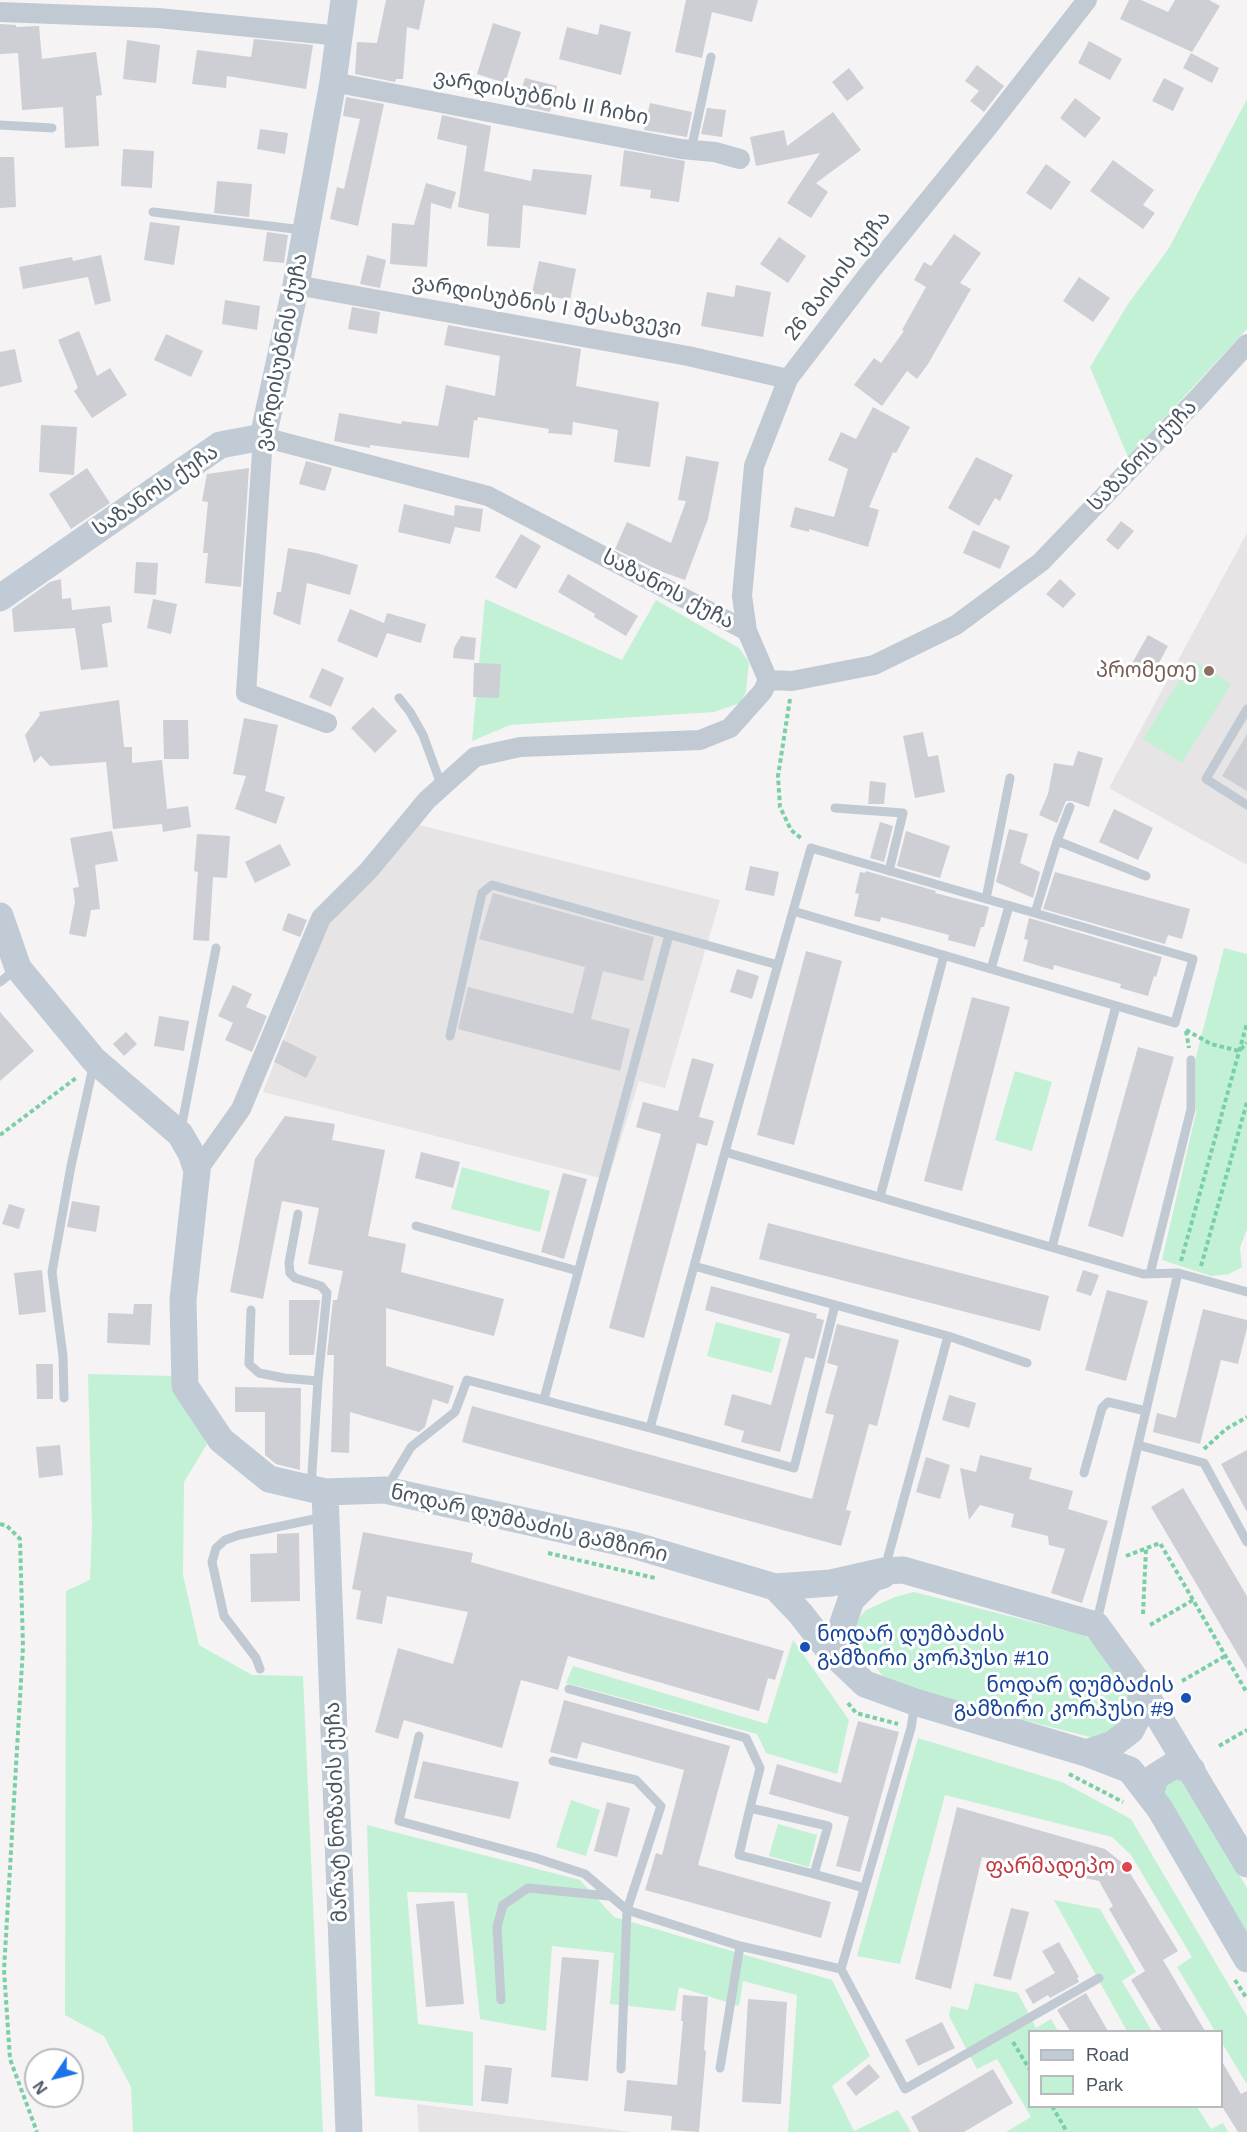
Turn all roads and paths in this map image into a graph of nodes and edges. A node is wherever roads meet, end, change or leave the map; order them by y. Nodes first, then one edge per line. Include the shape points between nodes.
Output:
1 (344, 0) edge
2 (1087, 0) edge
3 (0, 12) edge
4 (341, 36) junction
5 (711, 57) dead end
6 (333, 81) junction
7 (0, 124) edge
8 (52, 128) dead end
9 (691, 150) junction
10 (740, 159) dead end
11 (153, 212) dead end
12 (306, 230) junction
13 (296, 285) junction
14 (1247, 344) edge
15 (788, 379) junction
16 (263, 437) junction
17 (0, 598) edge
18 (747, 631) junction
19 (768, 680) junction
20 (792, 681) junction
21 (399, 698) dead end
22 (1247, 709) edge
23 (327, 723) dead end
24 (1010, 778) dead end
25 (442, 788) junction
26 (1247, 805) edge
27 (1070, 807) dead end
28 (835, 808) dead end
29 (1057, 841) junction
30 (811, 848) junction
31 (889, 871) junction
32 (1146, 876) dead end
33 (986, 899) junction
34 (1009, 906) junction
35 (793, 911) junction
36 (1035, 913) junction
37 (0, 916) edge
38 (669, 935) junction
39 (216, 948) dead end
40 (944, 955) junction
41 (778, 965) junction
42 (990, 969) junction
43 (9, 975) edge
44 (1116, 1006) junction
45 (1174, 1023) junction
46 (1247, 1023) edge
47 (450, 1036) dead end
48 (1247, 1043) edge
49 (1239, 1051) junction
50 (94, 1060) junction
51 (1191, 1060) dead end
52 (1247, 1102) edge
53 (180, 1134) junction
54 (0, 1136) edge
55 (725, 1152) junction
56 (197, 1171) junction
57 (880, 1197) junction
58 (298, 1214) dead end
59 (416, 1226) dead end
60 (1052, 1247) junction
61 (694, 1266) junction
62 (578, 1271) junction
63 (1178, 1273) junction
64 (1150, 1274) junction
65 (1198, 1279) junction
66 (1247, 1292) edge
67 (835, 1305) junction
68 (251, 1310) dead end
69 (948, 1336) junction
70 (1028, 1363) dead end
71 (318, 1381) junction
72 (64, 1398) dead end
73 (544, 1399) junction
74 (1146, 1411) junction
75 (1247, 1417) edge
76 (651, 1428) junction
77 (1218, 1436) dead end
78 (1138, 1446) junction
79 (1084, 1473) dead end
80 (385, 1490) junction
81 (321, 1499) junction
82 (0, 1524) edge
83 (1247, 1542) edge
84 (1146, 1549) junction
85 (1111, 1562) junction
86 (893, 1570) junction
87 (775, 1587) junction
88 (1193, 1600) junction
89 (1143, 1614) dead end
90 (1096, 1625) junction
91 (1150, 1625) dead end
92 (1226, 1656) junction
93 (260, 1669) dead end
94 (1182, 1681) dead end
95 (865, 1684) junction
96 (1141, 1687) junction
97 (569, 1689) dead end
98 (1247, 1693) edge
99 (915, 1702) junction
100 (1247, 1730) edge
101 (419, 1736) dead end
102 (1219, 1746) dead end
103 (1086, 1753) junction
104 (553, 1761) dead end
105 (1192, 1770) junction
106 (1150, 1796) junction
107 (750, 1808) junction
108 (1247, 1864) edge
109 (814, 1874) junction
110 (864, 1888) junction
111 (609, 1896) junction
112 (627, 1910) junction
113 (740, 1946) junction
114 (1247, 1959) edge
115 (841, 1969) junction
116 (1099, 1978) dead end
117 (501, 2000) dead end
118 (1006, 2031) junction
119 (720, 2068) dead end
120 (1028, 2068) edge
121 (621, 2069) dead end
122 (1053, 2108) edge
123 (37, 2132) edge
124 (349, 2132) edge
125 (1067, 2132) edge

1 - 4 street, ვარდისუბნის ქუჩა
2 - 15 street, 26 მაისის ქუჩა
3 - 4 street via 158,18
4 - 6 street, ვარდისუბნის ქუჩა
5 - 9 lane
6 - 9 street, ვარდისუბნის II ჩიხი
6 - 12 street, ვარდისუბნის ქუჩა
7 - 8 lane
9 - 10 street, ვარდისუბნის II ჩიხი
11 - 12 lane
12 - 13 street, ვარდისუბნის ქუჩა
13 - 15 street, ვარდისუბნის I შესახვევი via 688,356
13 - 16 street, ვარდისუბნის ქუჩა
14 - 20 street, საზანოს ქუჩა via 1041,562 956,625 874,665
15 - 18 street, 26 მაისის ქუჩა via 754,466 742,596
16 - 17 street, საზანოს ქუჩა via 220,445
16 - 18 street, საზანოს ქუჩა via 488,496
16 - 23 street, ვარდისუბნის ქუჩა via 246,693
18 - 19 street, საზანოს ქუჩა
19 - 20 street, საზანოს ქუჩა
19 - 25 street via 730,728 700,740 520,747 476,757
20 - 30 path via 778,776 780,807 791,830
21 - 25 lane via 423,735
22 - 26 lane via 1206,779
24 - 33 lane
25 - 56 street via 321,918 241,1109
27 - 29 lane
28 - 31 lane via 903,813
29 - 32 lane
29 - 36 lane
30 - 31 lane
30 - 35 lane
31 - 33 lane
33 - 34 lane
34 - 36 lane
34 - 42 lane
35 - 40 lane
35 - 41 lane
36 - 45 lane via 1193,959
37 - 43 street, ნოდარ დუმბაძის გამზირი
38 - 41 lane
38 - 47 lane via 492,885 482,893
38 - 62 lane
39 - 53 lane
40 - 42 lane
40 - 57 lane
41 - 55 lane
42 - 44 lane
43 - 50 street, ნოდარ დუმბაძის გამზირი
44 - 45 lane
44 - 60 lane
45 - 49 path via 1211,1044
46 - 49 path
48 - 49 path
49 - 63 path
50 - 53 street, ნოდარ დუმბაძის გამზირი
50 - 54 path via 65,1088
50 - 72 lane via 52,1272
51 - 64 lane via 1191,1109
52 - 65 path
53 - 56 street, ნოდარ დუმბაძის გამზირი
55 - 57 lane
55 - 61 lane
56 - 81 street, ნოდარ დუმბაძის გამზირი via 183,1300 185,1386 221,1440 269,1479
57 - 60 lane
58 - 71 lane via 290,1273 321,1286 327,1293
59 - 62 lane
60 - 64 lane
61 - 67 lane
61 - 76 lane
62 - 73 lane
63 - 64 lane
63 - 65 lane
63 - 74 lane
65 - 66 lane
67 - 69 lane
67 - 76 lane via 794,1468
68 - 71 lane via 249,1364 259,1373
69 - 70 lane
69 - 86 lane
71 - 81 lane
73 - 76 lane
73 - 80 lane via 467,1380 455,1412 411,1447
74 - 78 lane
74 - 79 lane via 1108,1402 1102,1408
75 - 77 path
78 - 83 lane via 1204,1463
78 - 85 lane
80 - 81 street, ნოდარ დუმბაძის გამზირი
80 - 87 street, ნოდარ დუმბაძის გამზირი via 633,1545
81 - 93 lane via 225,1540 216,1548 212,1562 224,1616
81 - 124 street, მარატ ნოზაძის ქუჩა
82 - 123 path via 20,1539 23,1647 4,1970 10,2059
84 - 85 path
84 - 88 path via 1160,1543
84 - 89 path
85 - 90 lane
86 - 87 street, ნოდარ დუმბაძის გამზირი via 831,1583
86 - 90 street, ნოდარ დუმბაძის გამზირი
86 - 95 street via 873,1578 851,1599 841,1629 846,1659
87 - 95 street, ნოდარ დუმბაძის გამზირი via 828,1649
88 - 91 path
88 - 92 path
90 - 96 street
92 - 94 path
92 - 98 path
95 - 99 street, ნოდარ დუმბაძის გამზირი
96 - 103 street via 1141,1710 1131,1730 1113,1744
96 - 105 street
97 - 107 lane via 746,1738 760,1768
99 - 103 street, ნოდარ დუმბაძის გამზირი
99 - 110 lane via 911,1728
100 - 102 path
101 - 111 lane via 399,1821 585,1874
103 - 106 street, ნოდარ დუმბაძის გამზირი via 1130,1770
104 - 112 lane via 636,1780 661,1806
105 - 106 street via 1174,1766 1155,1777
105 - 108 street
106 - 114 street, ნოდარ დუმბაძის გამზირი
107 - 109 lane via 739,1854
107 - 109 lane via 828,1826
109 - 110 lane
110 - 115 lane
111 - 112 lane
111 - 117 lane via 528,1888 503,1905 497,1926
112 - 113 lane
112 - 121 lane
113 - 115 lane
113 - 119 lane
115 - 118 lane via 905,2089
116 - 118 lane
118 - 120 path
122 - 125 path

